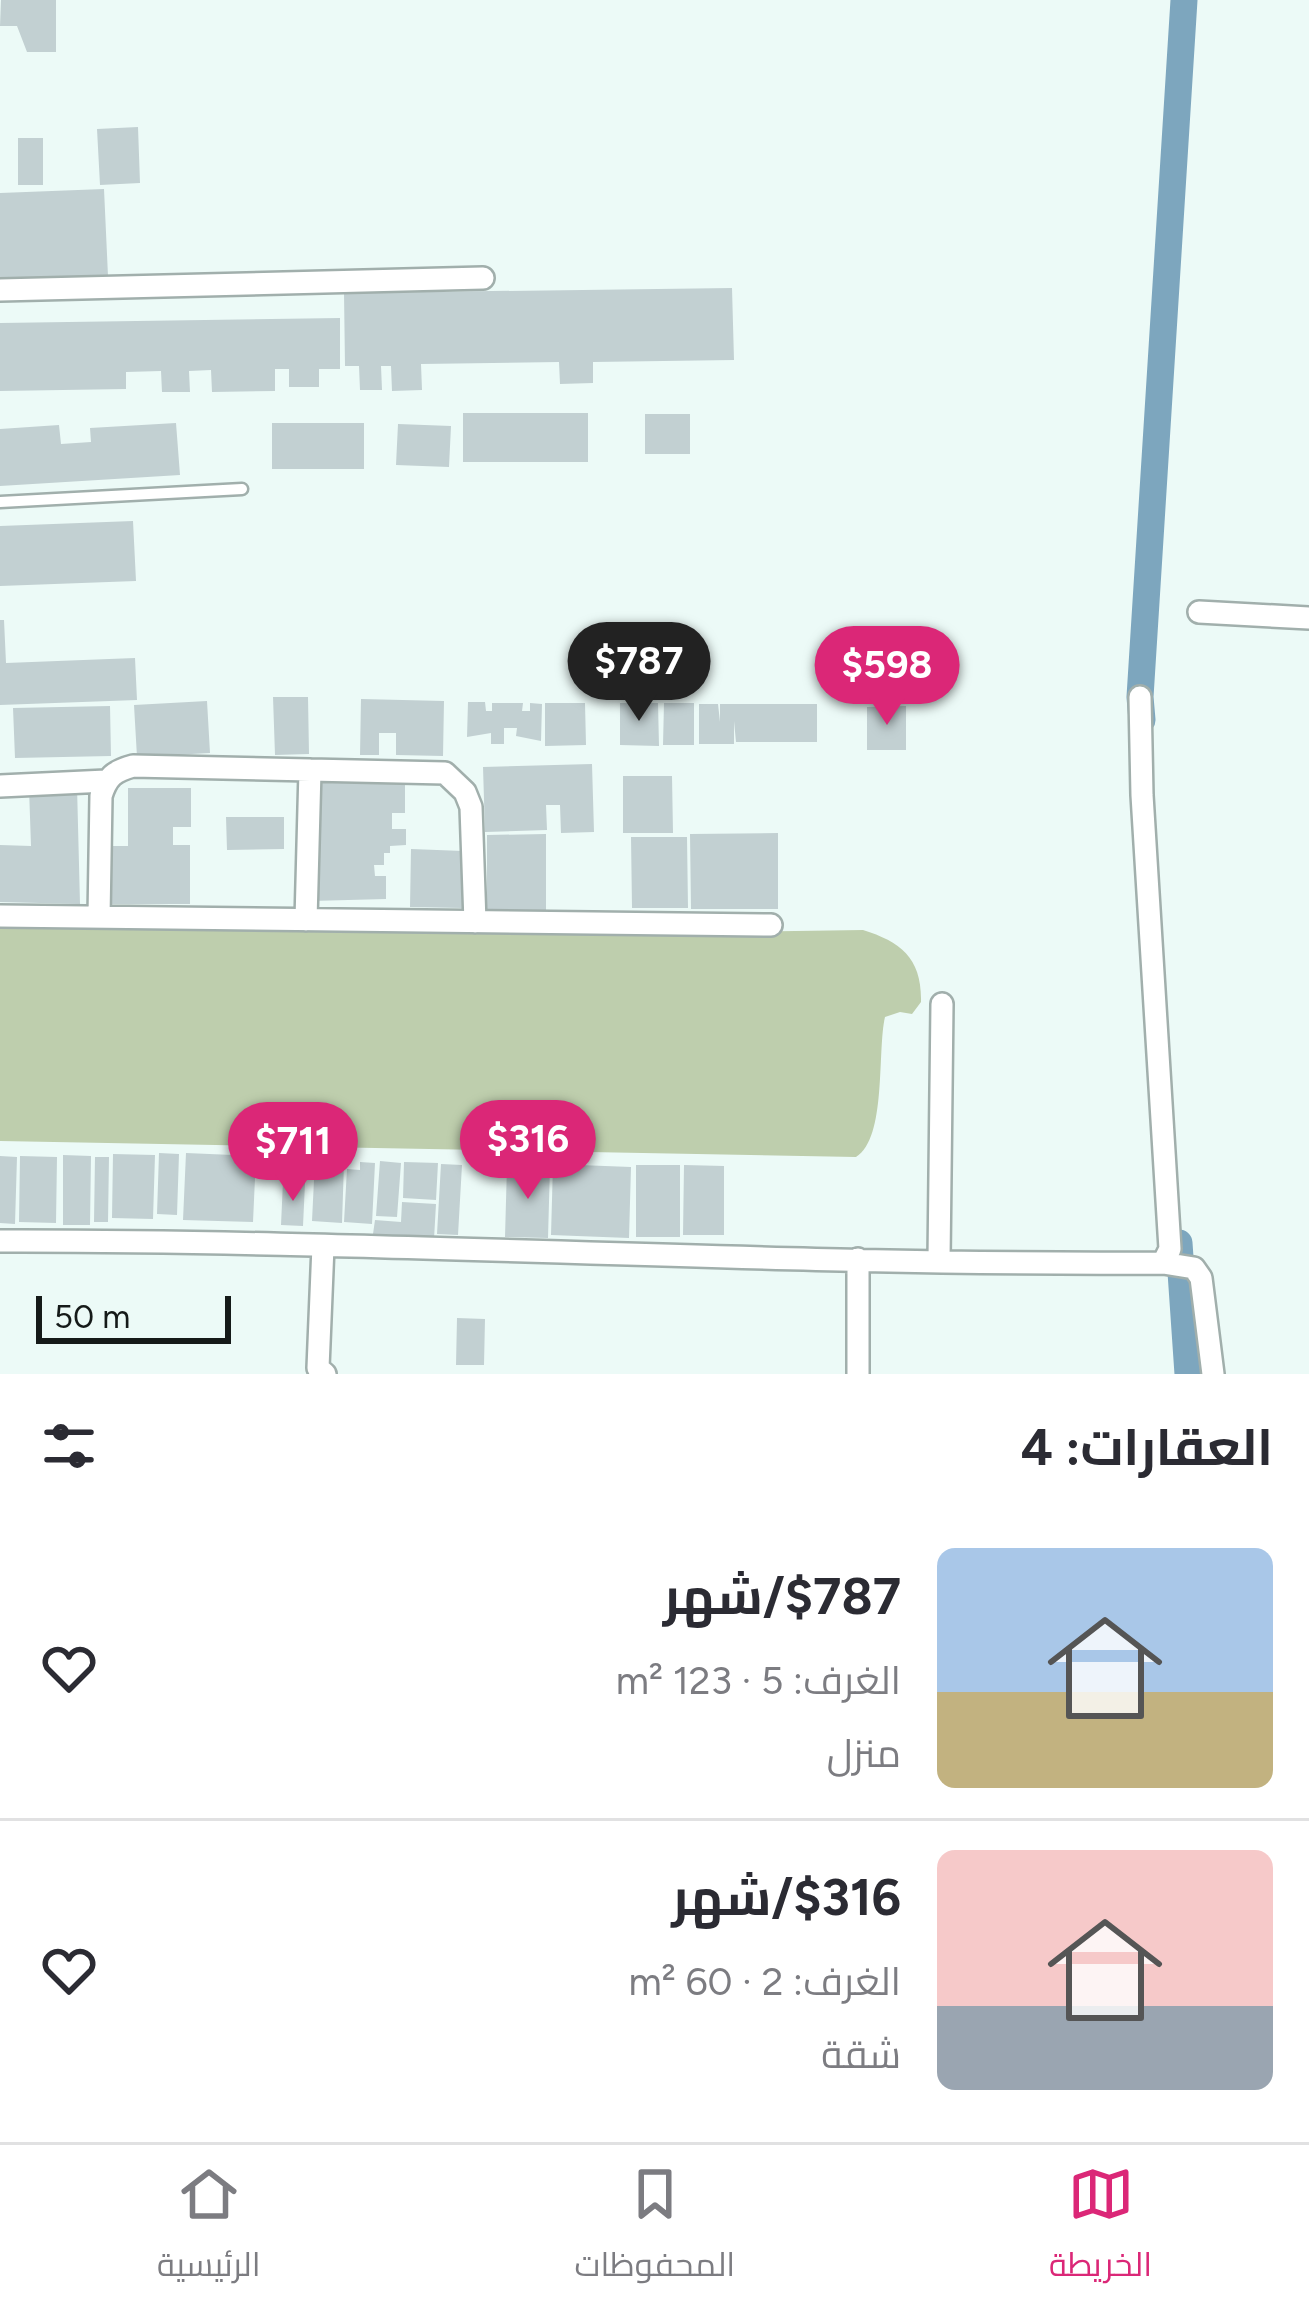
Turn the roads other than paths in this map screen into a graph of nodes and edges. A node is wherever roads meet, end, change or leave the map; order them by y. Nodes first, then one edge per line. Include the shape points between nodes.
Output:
1 (483, 278) dead end
2 (0, 290) edge
3 (242, 489) dead end
4 (0, 502) edge
5 (1199, 613) dead end
6 (1309, 618) edge
7 (1140, 697) dead end
8 (310, 770) junction
9 (106, 781) junction
10 (0, 786) edge
11 (0, 916) edge
12 (99, 917) junction
13 (306, 920) junction
14 (475, 922) junction
15 (772, 925) dead end
16 (942, 1004) dead end
17 (0, 1241) edge
18 (322, 1246) junction
19 (858, 1259) junction
20 (939, 1260) junction
21 (1176, 1265) junction
22 (326, 1374) edge
23 (858, 1374) edge
24 (1213, 1374) edge

1 - 2 street
3 - 4 lane
5 - 6 street
7 - 21 street
8 - 9 street via 133,766
8 - 13 street
8 - 14 street via 455,779 471,807
9 - 10 street
9 - 12 street
11 - 12 street
12 - 13 street
13 - 14 street
14 - 15 street
16 - 20 street
17 - 18 street
18 - 19 street
18 - 22 street via 318,1368
19 - 20 street
19 - 23 street
20 - 21 street
21 - 24 street via 1201,1278

